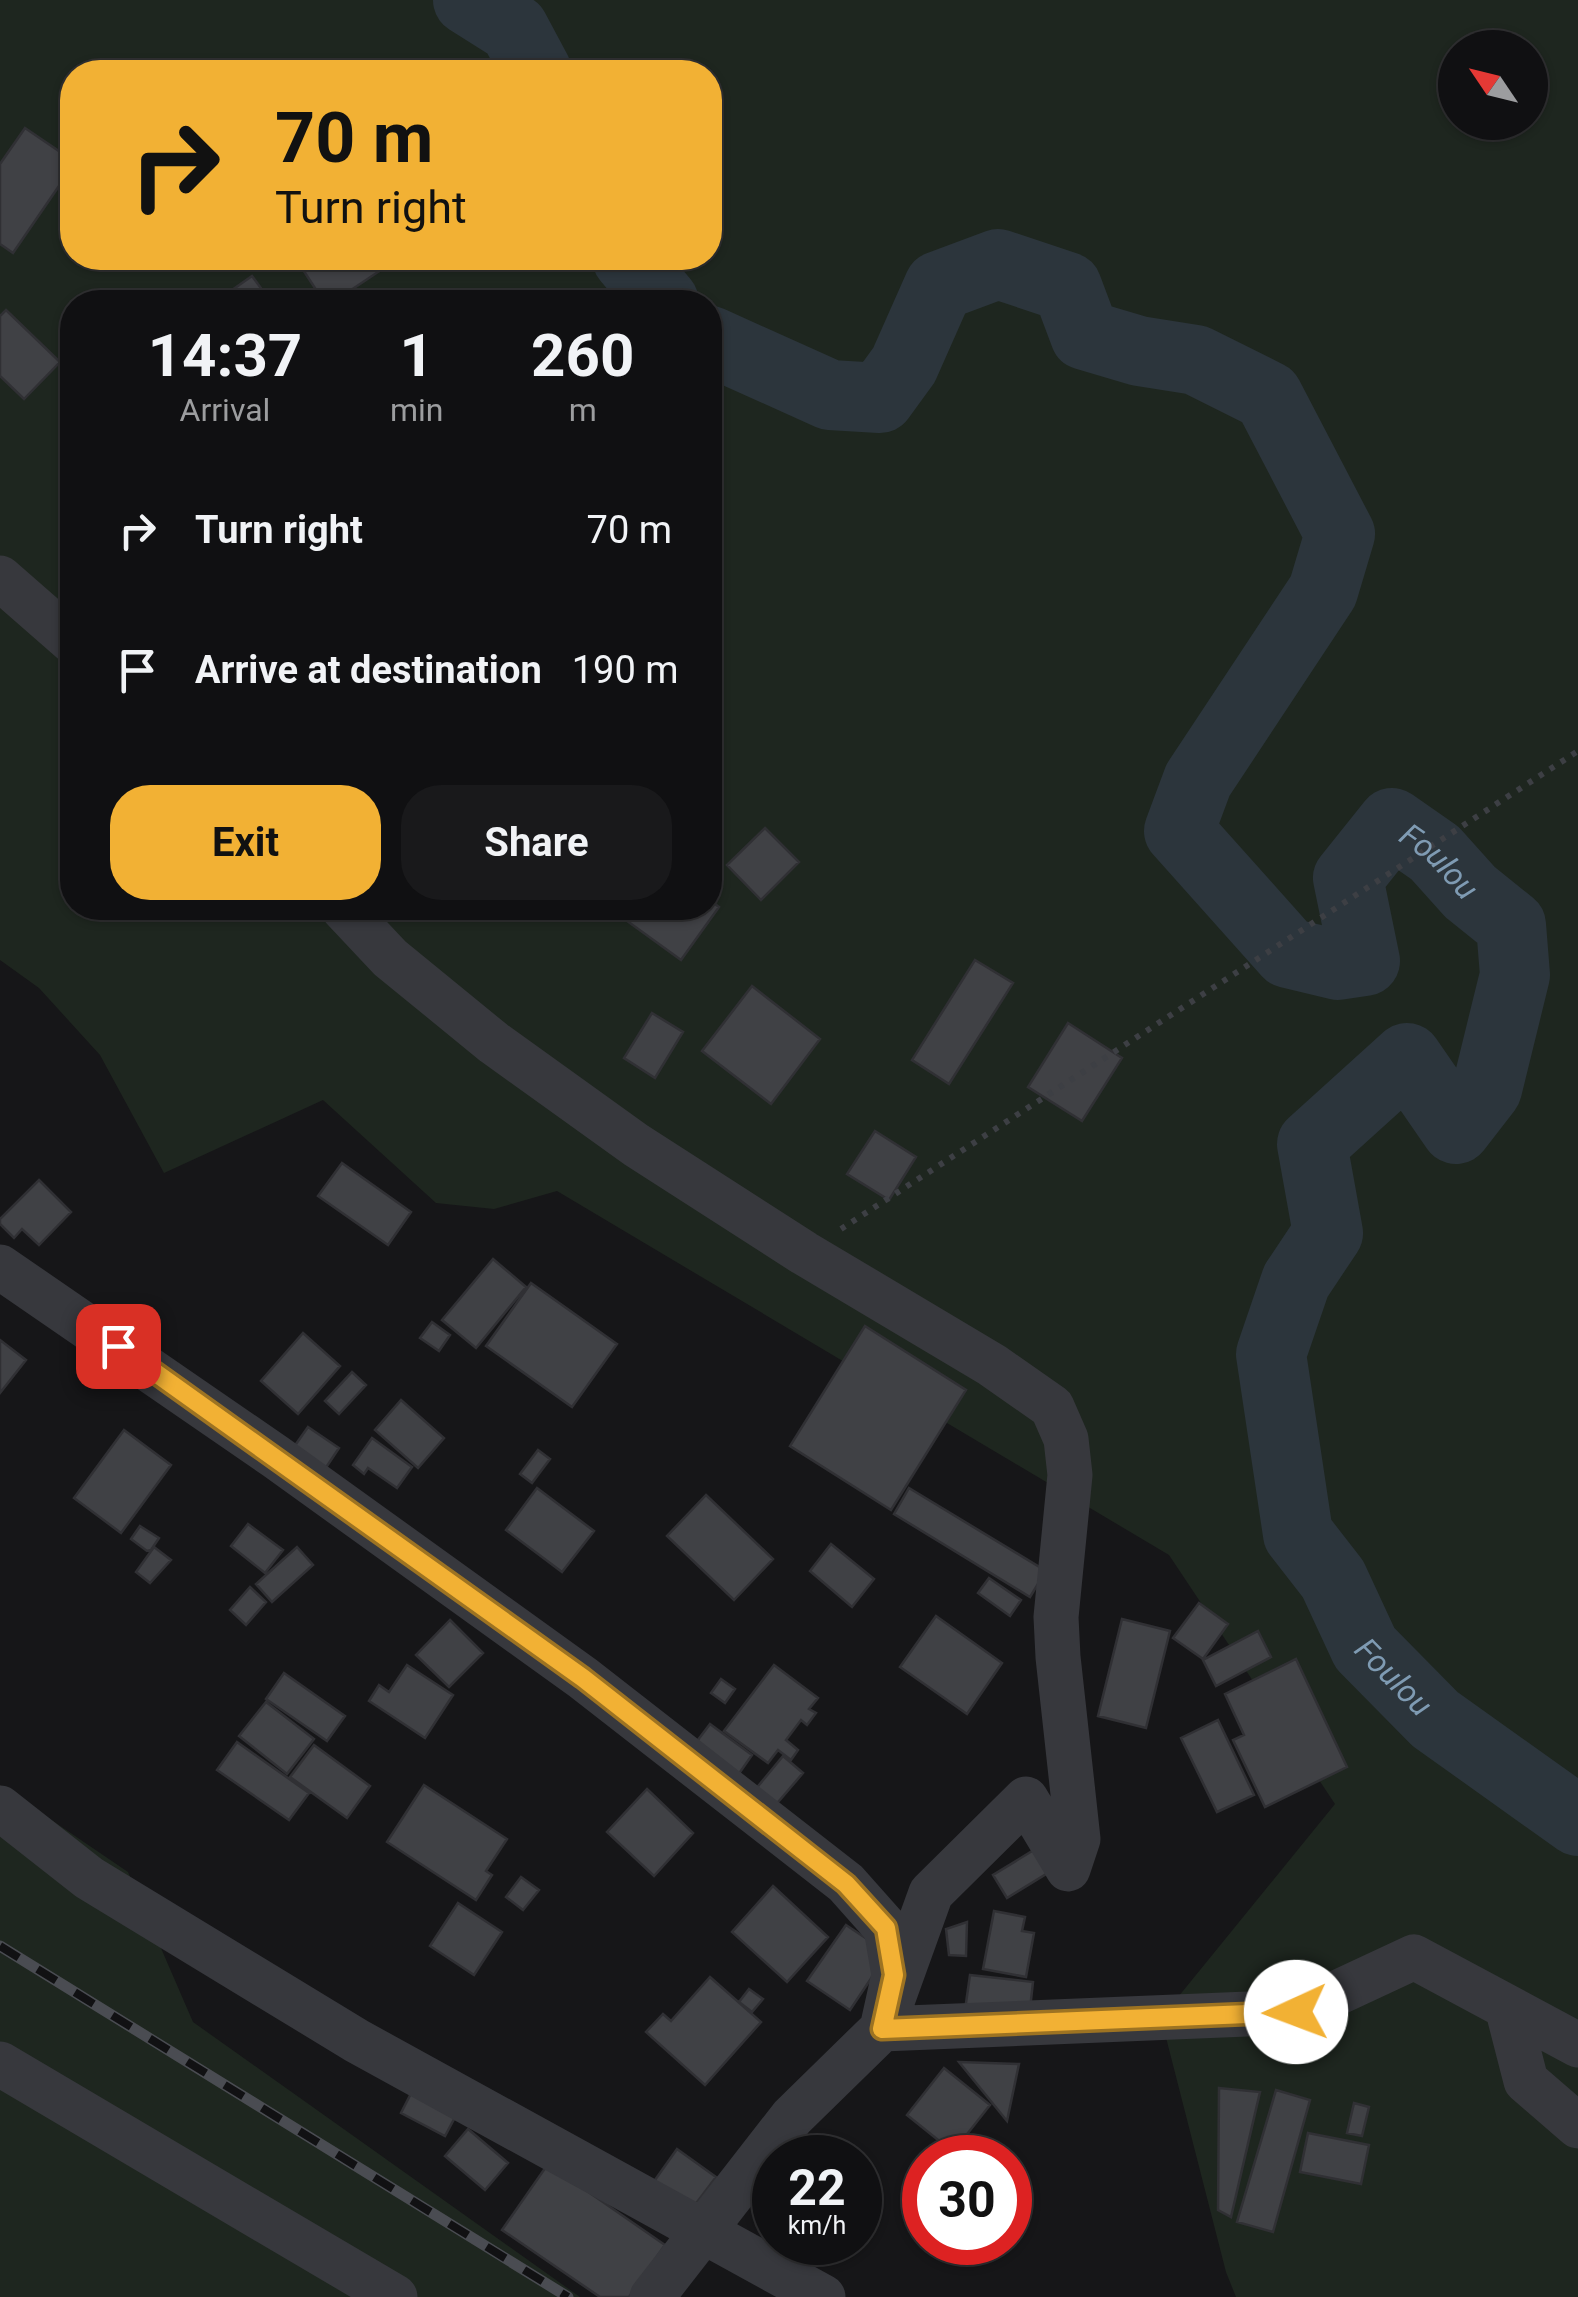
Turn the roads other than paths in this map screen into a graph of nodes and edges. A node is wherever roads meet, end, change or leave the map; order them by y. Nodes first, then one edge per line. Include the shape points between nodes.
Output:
1 (0, 578) edge
2 (60, 630) edge
3 (354, 920) edge
4 (0, 1268) edge
5 (0, 1808) edge
6 (1508, 2007) junction
7 (882, 2029) junction
8 (1578, 2046) edge
9 (0, 2064) edge
10 (1578, 2126) edge
11 (704, 2230) junction
12 (390, 2296) edge
13 (652, 2297) edge
14 (822, 2297) edge

1 - 2 street
3 - 7 street via 494,1043 636,1145 1052,1407 1066,1439 1070,1475 1056,1616 1078,1839 1068,1869 1026,1799 932,1892
4 - 7 street via 583,1678 846,1884 886,1928 894,1975
5 - 11 street via 89,1878 358,2041
6 - 7 street via 1414,1956 1296,2012
6 - 8 street
6 - 10 street via 1526,2081
7 - 11 street via 792,2117
9 - 12 street
11 - 13 street
11 - 14 street

